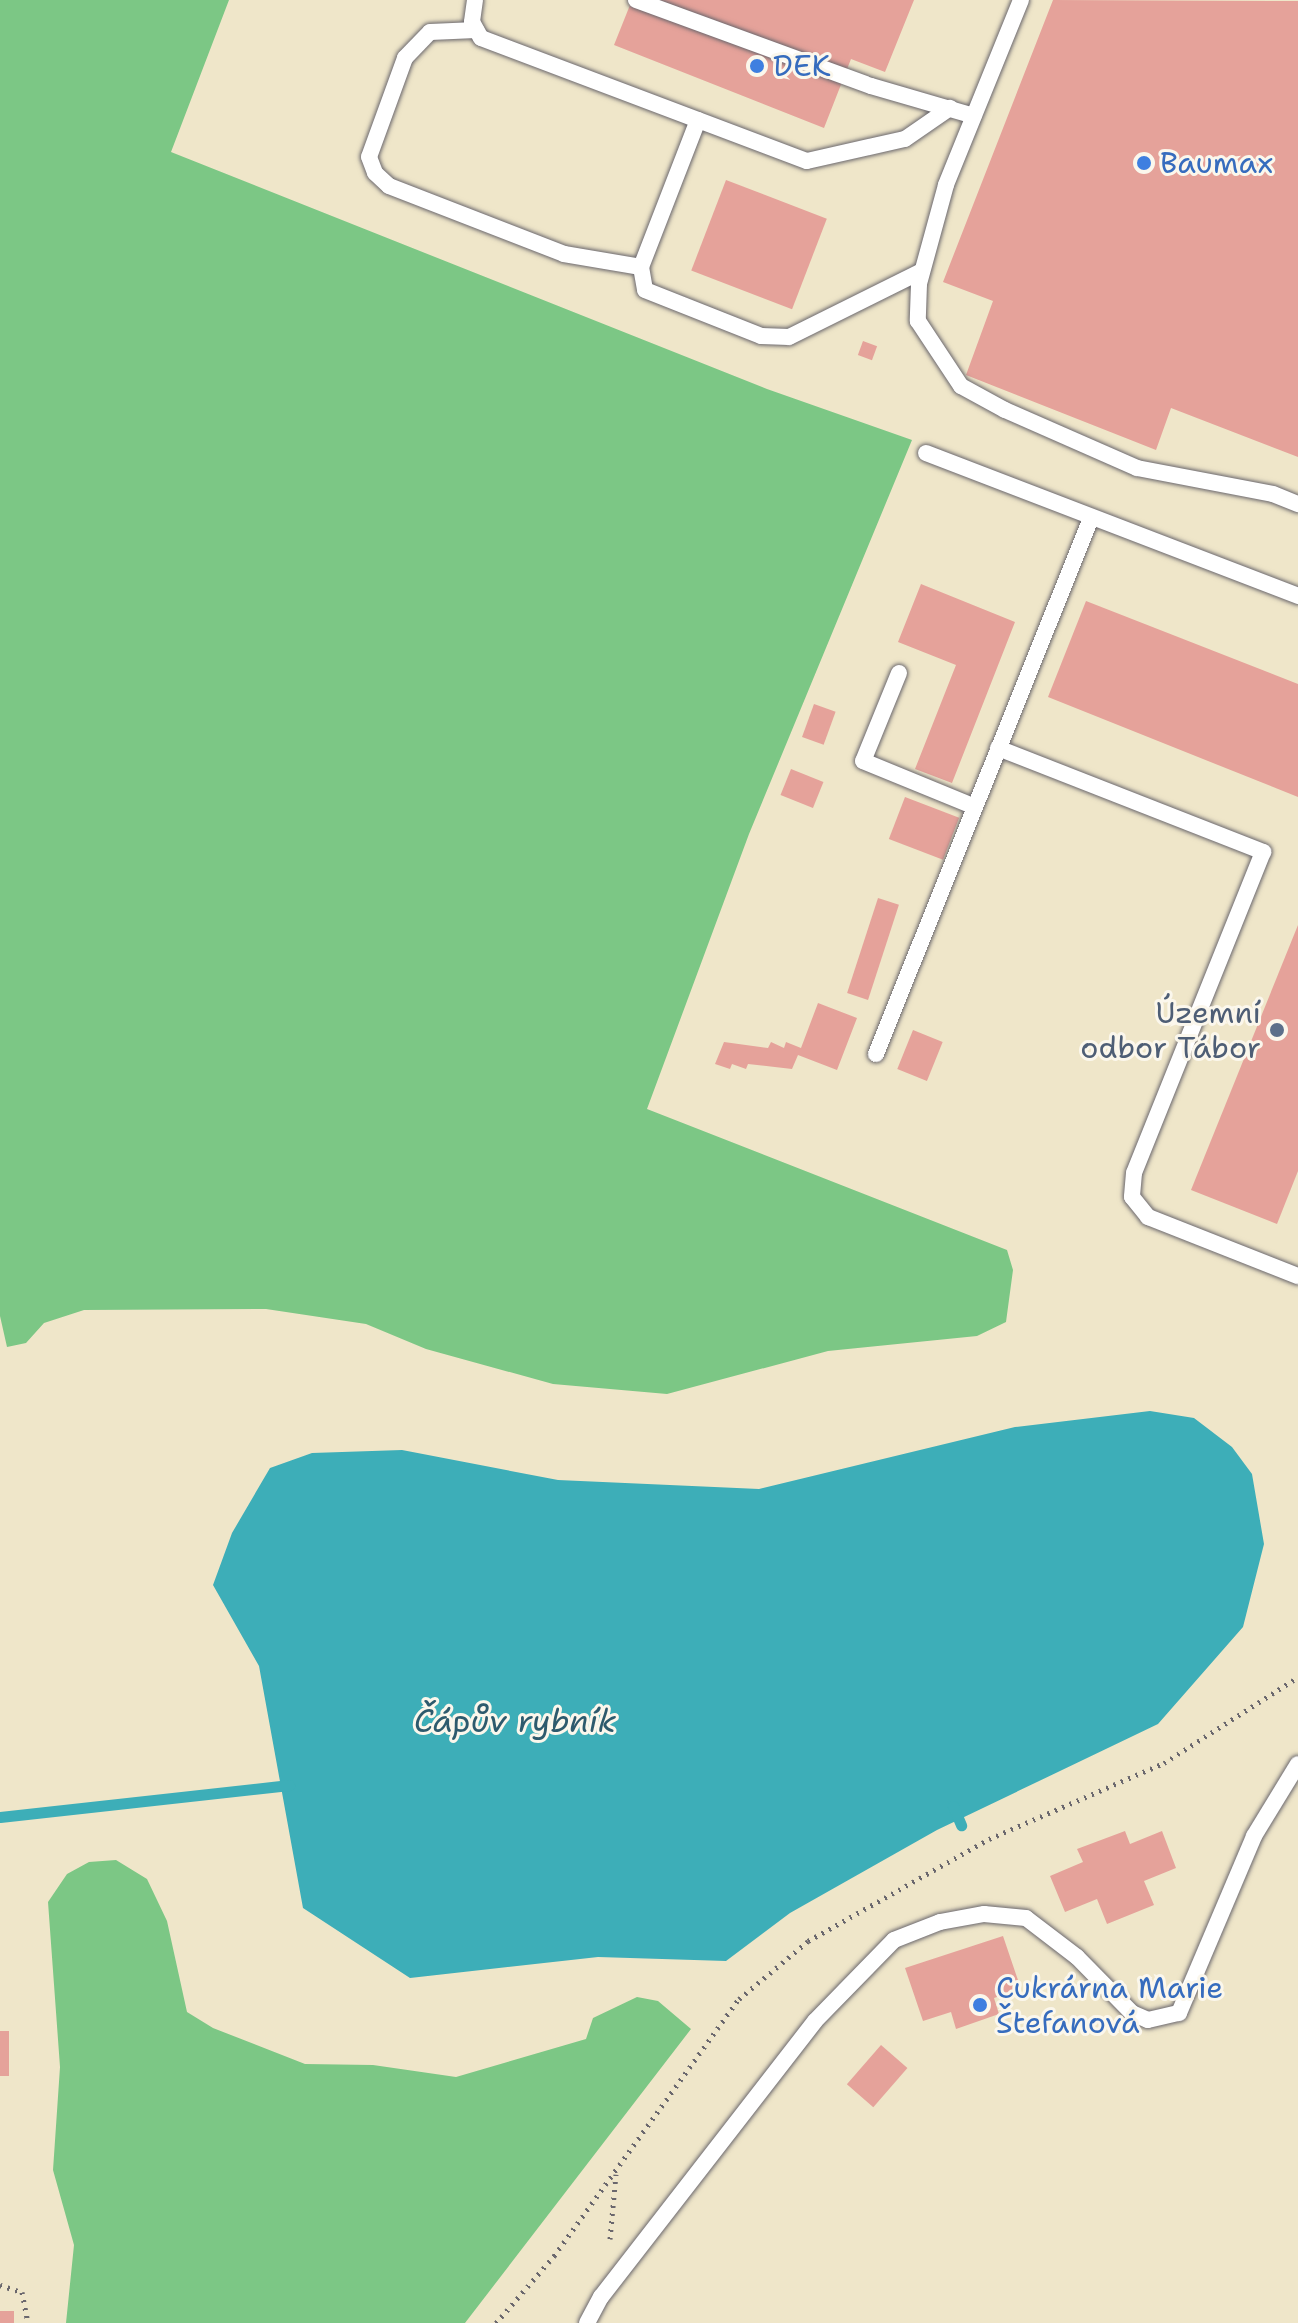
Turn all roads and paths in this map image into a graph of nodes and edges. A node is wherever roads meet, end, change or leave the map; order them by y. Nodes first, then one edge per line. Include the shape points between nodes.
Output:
1 (475, 0) edge
2 (636, 0) edge
3 (1021, 0) edge
4 (476, 30) junction
5 (950, 108) junction
6 (974, 116) junction
7 (698, 120) junction
8 (641, 267) junction
9 (922, 271) junction
10 (926, 453) dead end
11 (1298, 504) edge
12 (1091, 518) junction
13 (1298, 596) edge
14 (899, 673) dead end
15 (998, 748) junction
16 (975, 807) junction
17 (876, 1054) dead end
18 (1298, 1276) edge
19 (1298, 1764) edge
20 (616, 2173) dead end
21 (612, 2283) junction
22 (0, 2285) edge
23 (28, 2323) edge
24 (587, 2323) edge

1 - 4 lane
2 - 5 lane via 871,86
3 - 6 lane
4 - 7 lane via 481,38
4 - 8 lane via 430,32 405,58 369,157 375,173 389,186 564,254
5 - 6 lane
5 - 7 lane via 905,139 807,161
6 - 9 lane via 946,185
7 - 8 lane
8 - 9 lane via 645,290 761,336 789,337
9 - 11 lane via 918,321 961,386 1137,468 1273,494
10 - 12 lane
12 - 13 lane
12 - 15 lane
14 - 16 lane via 863,761
15 - 16 lane
15 - 18 lane via 1263,852 1134,1173 1132,1197 1148,1217
16 - 17 lane
19 - 21 lane via 1254,1836 1179,2013 1148,2020 1132,2013 1077,1957 1026,1918 984,1914 940,1922 894,1940 815,2021
20 - 21 path
21 - 24 lane
22 - 23 path via 22,2292

